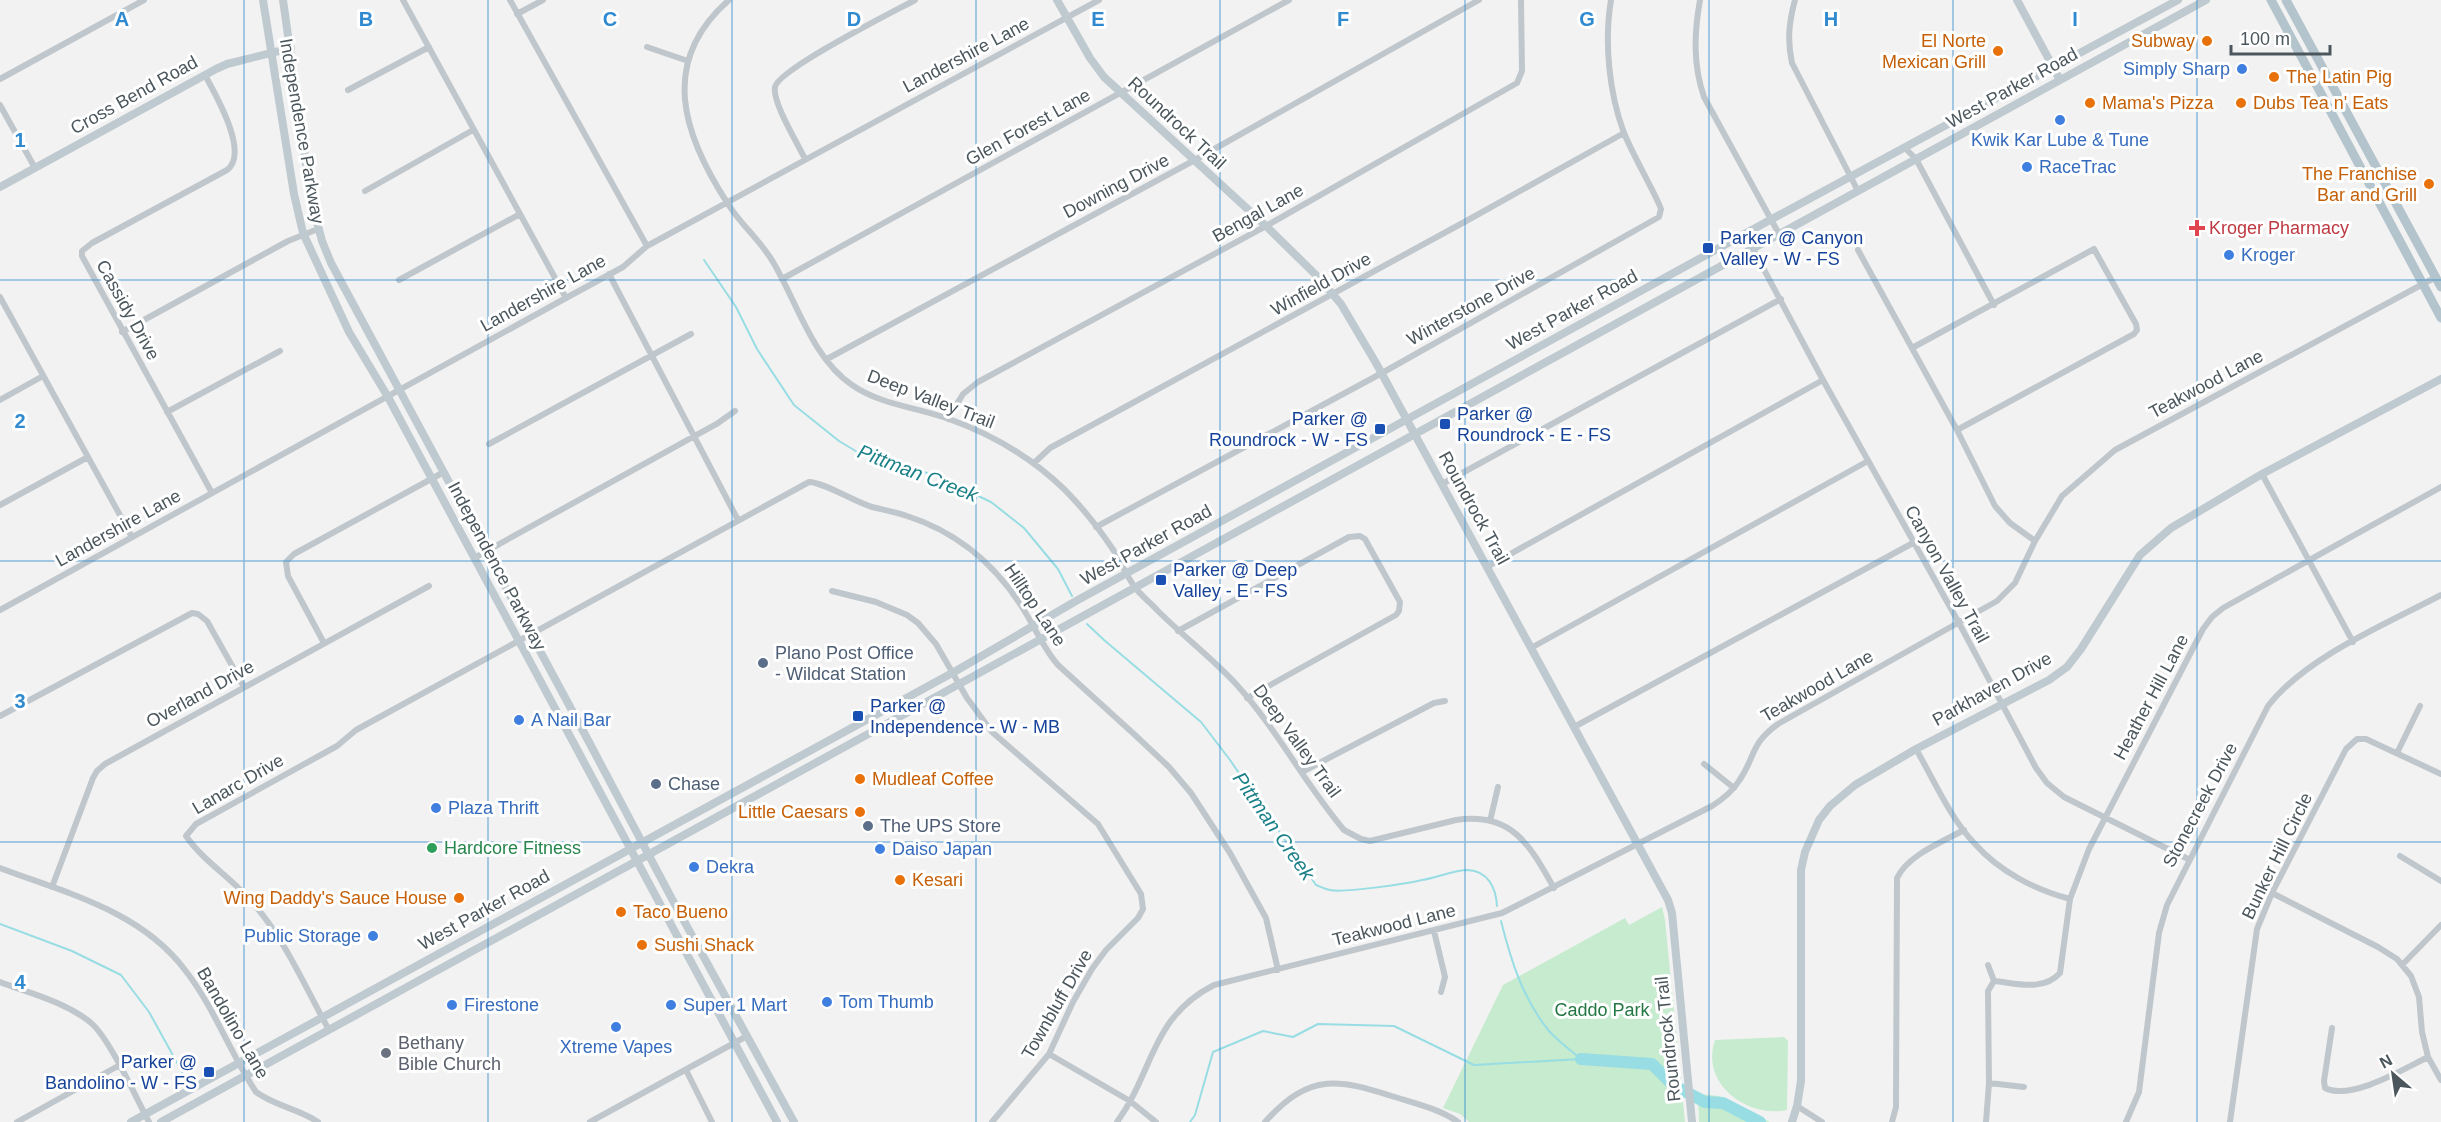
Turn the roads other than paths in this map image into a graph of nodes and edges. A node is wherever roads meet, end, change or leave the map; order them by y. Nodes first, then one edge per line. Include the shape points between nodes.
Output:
1 (144, 0) edge
2 (275, 0) edge
3 (283, 0) edge
4 (403, 0) edge
5 (510, 0) edge
6 (543, 0) edge
7 (729, 0) edge
8 (915, 0) edge
9 (1057, 0) edge
10 (1099, 0) edge
11 (1288, 0) edge
12 (1479, 0) edge
13 (1521, 0) edge
14 (1611, 0) edge
15 (1700, 0) edge
16 (1795, 0) edge
17 (2017, 0) edge
18 (2178, 0) edge
19 (2206, 0) edge
20 (2271, 0) edge
21 (2286, 0) edge
22 (264, 1) edge
23 (2157, 12) junction
24 (518, 14) junction
25 (1067, 18) junction
26 (2163, 24) junction
27 (429, 47) junction
28 (647, 47) dead end
29 (291, 48) junction
30 (272, 53) junction
31 (688, 61) junction
32 (2054, 67) junction
33 (205, 75) junction
34 (0, 79) edge
35 (2060, 80) junction
36 (348, 90) dead end
37 (1120, 93) junction
38 (1986, 104) junction
39 (0, 105) edge
40 (1992, 117) junction
41 (473, 130) junction
42 (1624, 133) junction
43 (1905, 148) junction
44 (805, 159) junction
45 (1916, 159) junction
46 (1193, 161) junction
47 (35, 168) junction
48 (1851, 177) junction
49 (0, 187) edge
50 (366, 191) dead end
51 (1858, 191) junction
52 (2392, 196) junction
53 (2379, 202) junction
54 (727, 203) junction
55 (520, 214) junction
56 (1770, 220) junction
57 (1266, 226) junction
58 (318, 229) junction
59 (303, 233) junction
60 (1745, 234) junction
61 (1779, 234) junction
62 (647, 246) junction
63 (1753, 248) junction
64 (1858, 250) dead end
65 (609, 274) junction
66 (2436, 277) junction
67 (782, 279) junction
68 (399, 280) dead end
69 (2423, 284) junction
70 (2441, 287) edge
71 (1334, 294) junction
72 (0, 297) edge
73 (566, 298) junction
74 (1781, 299) junction
75 (1994, 305) junction
76 (2441, 318) edge
77 (122, 332) junction
78 (691, 333) dead end
79 (1912, 348) junction
80 (280, 351) dead end
81 (650, 355) junction
82 (827, 359) junction
83 (1382, 373) junction
84 (43, 376) junction
85 (2441, 379) edge
86 (1823, 380) junction
87 (399, 389) junction
88 (388, 397) junction
89 (0, 400) edge
90 (735, 411) dead end
91 (167, 412) junction
92 (948, 418) junction
93 (1407, 420) junction
94 (1957, 430) junction
95 (1414, 433) junction
96 (692, 436) junction
97 (489, 444) dead end
98 (88, 457) junction
99 (1868, 461) junction
100 (1034, 463) junction
101 (444, 472) junction
102 (2262, 474) junction
103 (432, 478) junction
104 (1442, 484) junction
105 (2441, 487) edge
106 (212, 493) junction
107 (0, 505) edge
108 (738, 520) junction
109 (1096, 527) junction
110 (132, 537) junction
111 (2035, 541) junction
112 (1913, 543) junction
113 (486, 551) junction
114 (474, 558) junction
115 (2309, 561) junction
116 (1487, 567) junction
117 (1127, 574) junction
118 (429, 586) dead end
119 (1134, 587) junction
120 (832, 591) dead end
121 (2441, 595) edge
122 (0, 610) edge
123 (1959, 623) junction
124 (1034, 626) junction
125 (1178, 631) junction
126 (530, 633) junction
127 (1040, 639) junction
128 (518, 640) junction
129 (2353, 642) junction
130 (324, 643) junction
131 (1531, 648) junction
132 (954, 672) junction
133 (960, 684) junction
134 (244, 687) junction
135 (1247, 698) junction
136 (1445, 701) dead end
137 (2001, 705) junction
138 (2420, 706) dead end
139 (883, 710) junction
140 (0, 716) edge
141 (890, 722) junction
142 (1574, 727) junction
143 (589, 742) junction
144 (815, 746) junction
145 (576, 749) junction
146 (1916, 749) junction
147 (2397, 753) junction
148 (822, 759) junction
149 (1704, 764) dead end
150 (1302, 772) junction
151 (2441, 774) edge
152 (740, 788) junction
153 (1498, 788) dead end
154 (1734, 788) junction
155 (747, 801) junction
156 (2103, 818) junction
157 (1490, 821) junction
158 (1964, 830) junction
159 (641, 842) junction
160 (1638, 844) junction
161 (629, 849) junction
162 (648, 855) junction
163 (2400, 856) dead end
164 (2190, 860) junction
165 (636, 862) junction
166 (0, 868) edge
167 (2441, 882) edge
168 (52, 887) junction
169 (1554, 888) junction
170 (2272, 893) junction
171 (2070, 899) junction
172 (532, 903) junction
173 (539, 915) junction
174 (2441, 925) edge
175 (1434, 931) junction
176 (450, 948) junction
177 (699, 950) junction
178 (687, 956) junction
179 (456, 960) junction
180 (1988, 965) dead end
181 (2402, 965) junction
182 (1278, 970) junction
183 (1994, 981) junction
184 (0, 982) edge
185 (1441, 992) dead end
186 (322, 1017) junction
187 (2332, 1028) dead end
188 (329, 1030) junction
189 (747, 1036) junction
190 (734, 1043) junction
191 (1049, 1054) junction
192 (2428, 1057) junction
193 (238, 1064) junction
194 (118, 1066) junction
195 (686, 1070) junction
196 (245, 1076) junction
197 (2441, 1080) edge
198 (1989, 1083) junction
199 (2024, 1087) dead end
200 (1130, 1101) junction
201 (1797, 1106) junction
202 (147, 1118) edge
203 (16, 1122) edge
204 (131, 1122) edge
205 (160, 1122) edge
206 (318, 1122) edge
207 (590, 1122) edge
208 (712, 1122) edge
209 (777, 1122) edge
210 (794, 1122) edge
211 (992, 1122) edge
212 (1117, 1122) edge
213 (1156, 1122) edge
214 (1265, 1122) edge
215 (1458, 1122) edge
216 (1692, 1122) edge
217 (1792, 1122) edge
218 (1822, 1122) edge
219 (1892, 1122) edge
220 (1986, 1122) edge
221 (2126, 1122) edge
222 (2230, 1122) edge

1 - 34 street
2 - 22 main road
3 - 29 main road, Independence Parkway
4 - 27 street
5 - 24 street
6 - 24 street
7 - 31 street, Deep Valley Trail via 705,26
8 - 44 street via 796,66 778,81 777,98
9 - 25 main road, Roundrock Trail
10 - 25 street, Landershire Lane
11 - 37 street, Glen Forest Lane
12 - 46 street, Downing Drive
13 - 57 street, Bengal Lane via 1522,71 1517,83
14 - 42 street, Winterstone Drive via 1610,66
15 - 56 street via 1695,32 1698,79 1715,119
16 - 48 street via 1788,31 1792,63
17 - 32 main road
18 - 23 main road, West Parker Road
19 - 26 main road, West Parker Road
20 - 53 main road
21 - 52 main road
22 - 30 main road, Independence Parkway
23 - 26 main road
23 - 32 main road, West Parker Road
24 - 62 street
25 - 37 main road, Roundrock Trail via 1090,58
25 - 44 street, Landershire Lane
26 - 35 main road, West Parker Road
27 - 36 street
27 - 41 street
28 - 31 street
29 - 30 main road, Cross Bend Road
29 - 58 main road, Independence Parkway
30 - 33 main road, Cross Bend Road via 227,64
30 - 59 main road, Independence Parkway
31 - 54 street, Deep Valley Trail via 684,93 687,118
32 - 35 main road
32 - 38 main road, West Parker Road
33 - 47 main road, Cross Bend Road
33 - 77 street, Cassidy Drive via 227,116 236,156 234,164 82,251 83,260
35 - 40 main road, West Parker Road
37 - 46 main road, Roundrock Trail
37 - 67 street, Glen Forest Lane
38 - 40 main road
38 - 43 main road, West Parker Road
39 - 47 street
40 - 45 main road, West Parker Road
41 - 50 street
41 - 55 street
42 - 71 street, Winfield Drive
42 - 83 street, Winterstone Drive via 1659,204 1659,217
43 - 45 street
43 - 48 main road, West Parker Road
44 - 54 street, Landershire Lane
45 - 51 main road, West Parker Road
45 - 75 street
46 - 57 main road, Roundrock Trail
46 - 82 street, Downing Drive
47 - 49 main road, Cross Bend Road
48 - 51 street
48 - 56 main road, West Parker Road
51 - 61 main road, West Parker Road
52 - 53 main road
52 - 66 main road
53 - 69 main road
54 - 62 street, Landershire Lane
54 - 67 street, Deep Valley Trail
55 - 68 street
55 - 73 street
56 - 60 main road, West Parker Road
56 - 61 street
57 - 71 main road, Roundrock Trail
57 - 92 street, Bengal Lane via 978,382 963,394
58 - 59 street
58 - 87 main road, Independence Parkway via 331,263
59 - 77 street
59 - 88 main road, Independence Parkway via 349,332
60 - 63 street, Canyon Valley Trail
60 - 93 main road, West Parker Road
61 - 63 main road, West Parker Road
62 - 65 street, Landershire Lane
63 - 74 street, Canyon Valley Trail
63 - 95 main road, West Parker Road
64 - 79 street
65 - 73 street, Landershire Lane
65 - 81 street
66 - 69 street, Teakwood Lane
66 - 70 main road
67 - 82 street, Deep Valley Trail
69 - 76 main road
69 - 111 street, Teakwood Lane via 2115,450 2062,496
71 - 83 main road, Roundrock Trail
71 - 100 street, Winfield Drive via 1050,448
72 - 84 street
73 - 87 street, Landershire Lane
74 - 86 street, Canyon Valley Trail
74 - 104 street
75 - 79 street
75 - 94 street via 2094,249 2137,330
77 - 91 street, Cassidy Drive
78 - 81 street
79 - 94 street
80 - 91 street
81 - 96 street
81 - 97 street
82 - 92 street, Deep Valley Trail via 851,384 875,397
83 - 93 main road, Roundrock Trail
83 - 109 street, Winterstone Drive
84 - 89 street
84 - 98 street
85 - 102 main road, Parkhaven Drive
86 - 99 street, Canyon Valley Trail
86 - 116 street
87 - 88 street, Landershire Lane
87 - 101 main road, Independence Parkway
88 - 103 main road, Independence Parkway
88 - 106 street, Landershire Lane
90 - 96 street
91 - 106 street, Cassidy Drive
92 - 100 street, Deep Valley Trail
93 - 95 main road, Roundrock Trail
93 - 117 main road, West Parker Road
94 - 111 street via 2002,516
95 - 104 main road, Roundrock Trail
95 - 119 main road, West Parker Road
96 - 108 street
96 - 113 street
98 - 107 street
98 - 110 street
99 - 112 street, Canyon Valley Trail
99 - 131 street
100 - 109 street, Deep Valley Trail via 1068,493
101 - 103 street
101 - 113 main road, Independence Parkway
102 - 115 street
102 - 137 main road, Parkhaven Drive via 2155,540 2127,573 2067,667
103 - 114 main road, Independence Parkway
103 - 130 street via 286,562 288,576
104 - 116 main road, Roundrock Trail
105 - 115 street, Heather Hill Lane
106 - 110 street, Landershire Lane
108 - 124 street, Hilltop Lane via 809,482 871,507 910,516 947,532 972,549 1000,577
108 - 126 street, Hilltop Lane
109 - 117 street, Deep Valley Trail
110 - 122 street, Landershire Lane
111 - 123 street, Teakwood Lane via 2007,593
112 - 123 street, Canyon Valley Trail
112 - 142 street
113 - 114 street
113 - 126 main road, Independence Parkway
114 - 128 main road, Independence Parkway
115 - 129 street
115 - 156 street, Heather Hill Lane via 2212,617
116 - 131 main road, Roundrock Trail
117 - 119 street, Deep Valley Trail
117 - 124 main road, West Parker Road
118 - 130 street, Overland Drive
119 - 125 street, Deep Valley Trail
119 - 127 main road, West Parker Road
120 - 132 street, Townbluff Drive via 907,615 927,632
121 - 129 street, Stonecreek Drive
123 - 137 street, Canyon Valley Trail
123 - 154 street, Teakwood Lane via 1778,724 1754,747
124 - 127 street, Hilltop Lane
124 - 132 main road, West Parker Road
125 - 135 street, Deep Valley Trail
125 - 135 street via 1349,537 1365,538 1400,602 1399,611
126 - 128 street, Hilltop Lane
126 - 143 main road, Independence Parkway
127 - 133 main road, West Parker Road
127 - 182 street, Hilltop Lane via 1058,665 1191,793 1266,918
128 - 145 main road, Independence Parkway
128 - 186 street, Lanarc Drive via 201,820 186,836 268,921
129 - 164 street, Stonecreek Drive via 2305,670 2272,701
130 - 134 street, Overland Drive
131 - 142 main road, Roundrock Trail
132 - 133 street, Townbluff Drive
132 - 139 main road, West Parker Road
133 - 141 main road, West Parker Road
133 - 191 street, Townbluff Drive via 992,732 1098,824 1141,894 1143,909 1138,918 1092,969
134 - 140 street via 207,621 192,613
134 - 168 street, Overland Drive via 97,771
135 - 150 street, Deep Valley Trail
136 - 150 street
137 - 146 main road, Parkhaven Drive
137 - 156 street, Canyon Valley Trail via 2047,783
138 - 147 street
139 - 141 main road
139 - 144 main road, West Parker Road
141 - 148 main road, West Parker Road
142 - 160 main road, Roundrock Trail
143 - 145 main road
143 - 159 main road, Independence Parkway
144 - 148 main road
144 - 152 main road, West Parker Road
145 - 161 main road, Independence Parkway
146 - 158 street
146 - 201 main road, Parkhaven Drive via 1855,785 1830,806 1805,852 1801,870 1801,1060
147 - 151 street, Bunker Hill Circle
147 - 170 street, Bunker Hill Circle via 2366,739 2357,739 2346,749
148 - 155 main road, West Parker Road
149 - 154 street
150 - 157 street, Deep Valley Trail via 1344,830 1361,839 1370,841 1468,818
152 - 155 main road
152 - 159 main road, West Parker Road
153 - 157 street
154 - 160 street, Teakwood Lane via 1712,806
155 - 162 main road, West Parker Road
156 - 164 street, Canyon Valley Trail
156 - 171 street, Heather Hill Lane
157 - 169 street, Deep Valley Trail via 1509,827 1520,836
158 - 171 street via 2005,870
158 - 219 street via 1914,859 1897,878 1896,1107
159 - 161 main road, West Parker Road
159 - 162 main road, Independence Parkway
160 - 169 street, Teakwood Lane
160 - 216 main road, Roundrock Trail via 1672,913
161 - 165 main road, Independence Parkway
161 - 172 main road, West Parker Road
162 - 165 main road, West Parker Road
162 - 177 main road, Independence Parkway
163 - 167 street
164 - 221 street, Stonecreek Drive via 2167,905 2159,933 2139,1092
165 - 173 main road, West Parker Road
165 - 178 main road, Independence Parkway
166 - 168 street, Bandolino Lane
168 - 193 street, Bandolino Lane via 112,911 162,944 193,980
169 - 175 street, Teakwood Lane via 1502,913
170 - 181 street via 2378,947
170 - 222 street, Bunker Hill Circle via 2253,945
171 - 183 street, Heather Hill Lane via 2060,973 2040,985
172 - 173 main road
172 - 176 main road, West Parker Road
173 - 179 main road, West Parker Road
174 - 181 street
175 - 182 street, Teakwood Lane
175 - 185 street via 1445,977
176 - 179 main road
176 - 186 main road, West Parker Road
177 - 178 main road
177 - 189 main road, Independence Parkway
178 - 190 main road, Independence Parkway
179 - 188 main road, West Parker Road
180 - 183 street
181 - 192 street via 2419,997
182 - 200 street, Teakwood Lane via 1214,985 1183,1006 1162,1034
183 - 198 street via 1988,991
184 - 194 street via 80,1015 98,1029
186 - 188 street, Lanarc Drive
186 - 193 main road, West Parker Road
187 - 192 street via 2324,1081 2329,1090 2381,1082
188 - 196 main road, West Parker Road
189 - 190 street
189 - 210 main road, Independence Parkway
190 - 195 street
190 - 209 main road, Independence Parkway
191 - 200 street
191 - 211 street, Townbluff Drive
192 - 197 street
193 - 196 street, Bandolino Lane
193 - 202 main road, West Parker Road
194 - 202 street
194 - 203 street
195 - 207 street
195 - 208 street
196 - 205 main road, West Parker Road
196 - 206 street, Bandolino Lane via 264,1098
198 - 199 street
198 - 220 street
200 - 212 street, Teakwood Lane
200 - 213 street
201 - 217 main road, Parkhaven Drive
201 - 218 street
202 - 204 main road, West Parker Road
214 - 215 street via 1292,1097 1312,1086 1333,1082 1406,1101

